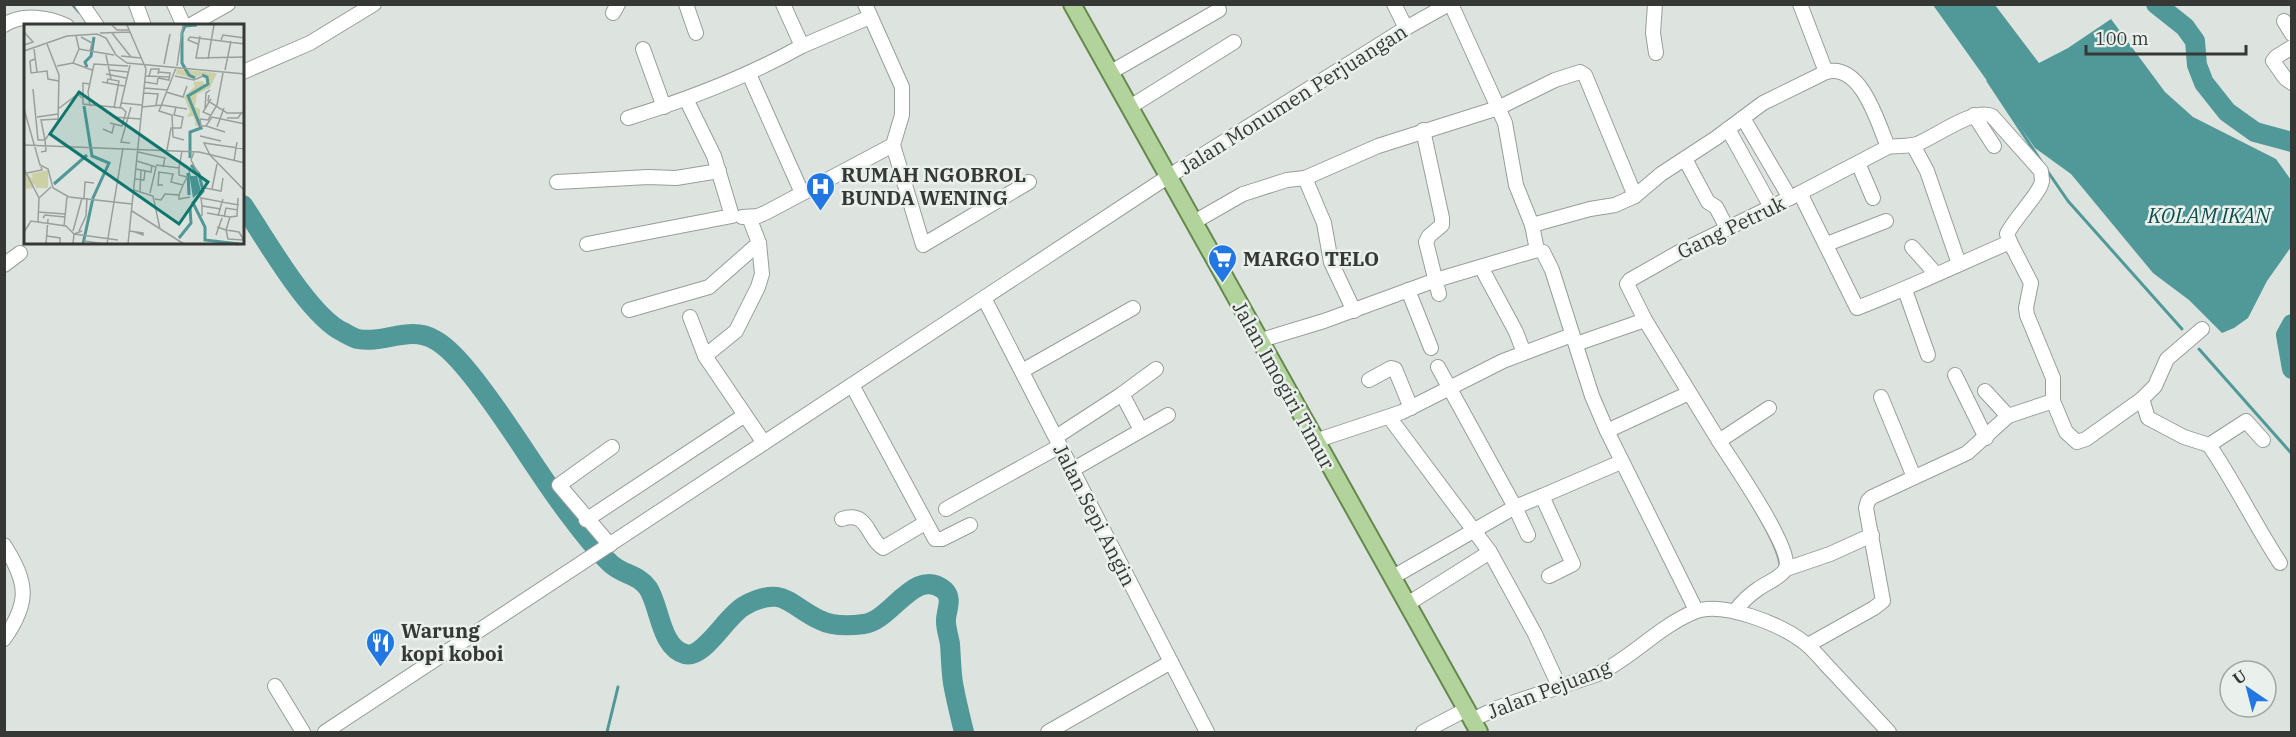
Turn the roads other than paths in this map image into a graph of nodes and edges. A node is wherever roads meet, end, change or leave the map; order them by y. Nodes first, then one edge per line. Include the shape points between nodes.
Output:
1 (82, 4) edge
2 (136, 4) edge
3 (174, 4) edge
4 (228, 4) edge
5 (374, 4) edge
6 (686, 4) edge
7 (783, 4) edge
8 (1072, 4) edge
9 (1394, 4) edge
10 (1450, 4) edge
11 (1655, 4) edge
12 (1806, 7) edge
13 (1219, 10) dead end
14 (867, 11) edge
15 (2284, 21) dead end
16 (62, 24) edge
17 (96, 24) edge
18 (143, 24) edge
19 (186, 24) edge
20 (191, 24) edge
21 (4, 25) edge
22 (1406, 28) junction
23 (696, 33) dead end
24 (2292, 34) edge
25 (1234, 42) dead end
26 (802, 46) junction
27 (2292, 47) edge
28 (643, 49) dead end
29 (1656, 54) dead end
30 (244, 72) edge
31 (1111, 72) junction
32 (1826, 72) junction
33 (749, 74) junction
34 (2292, 83) edge
35 (686, 99) junction
36 (664, 107) junction
37 (1130, 107) junction
38 (1498, 108) junction
39 (1974, 115) junction
40 (628, 118) dead end
41 (1743, 118) junction
42 (1728, 129) junction
43 (1423, 130) junction
44 (892, 145) junction
45 (1913, 145) junction
46 (1994, 146) dead end
47 (1888, 147) junction
48 (1685, 159) junction
49 (1858, 163) junction
50 (718, 171) junction
51 (1169, 176) junction
52 (1305, 178) junction
53 (557, 182) dead end
54 (1029, 182) dead end
55 (802, 193) junction
56 (1795, 195) junction
57 (1635, 196) junction
58 (1873, 198) dead end
59 (1771, 207) junction
60 (732, 216) junction
61 (749, 218) junction
62 (1887, 221) dead end
63 (1194, 222) junction
64 (1532, 225) junction
65 (1727, 228) junction
66 (2010, 242) junction
67 (759, 243) junction
68 (587, 244) dead end
69 (1827, 244) junction
70 (1912, 247) dead end
71 (1537, 250) junction
72 (20, 254) dead end
73 (1959, 264) junction
74 (4, 265) edge
75 (1481, 267) junction
76 (1936, 274) junction
77 (1437, 287) junction
78 (1408, 290) junction
79 (1905, 290) junction
80 (984, 298) junction
81 (1133, 308) dead end
82 (629, 310) dead end
83 (1354, 311) junction
84 (690, 317) dead end
85 (1645, 320) junction
86 (2202, 329) dead end
87 (1574, 339) junction
88 (1258, 341) junction
89 (1431, 348) dead end
90 (1524, 353) junction
91 (1928, 355) dead end
92 (705, 356) junction
93 (1438, 367) dead end
94 (1156, 369) dead end
95 (1022, 371) junction
96 (1955, 375) dead end
97 (1369, 380) dead end
98 (852, 385) junction
99 (1450, 389) junction
100 (1985, 391) dead end
101 (1689, 393) junction
102 (1122, 394) junction
103 (1881, 397) dead end
104 (2142, 399) junction
105 (2053, 401) junction
106 (1411, 408) junction
107 (1769, 408) dead end
108 (745, 415) junction
109 (1168, 415) dead end
110 (2008, 416) junction
111 (1389, 417) junction
112 (1141, 430) junction
113 (1607, 431) junction
114 (1986, 438) junction
115 (2263, 440) dead end
116 (1058, 441) junction
117 (1315, 441) junction
118 (1719, 441) junction
119 (764, 443) junction
120 (2209, 445) junction
121 (612, 447) dead end
122 (1621, 462) junction
123 (1072, 470) junction
124 (1914, 477) junction
125 (1542, 496) junction
126 (1515, 507) junction
127 (946, 509) dead end
128 (842, 519) dead end
129 (588, 521) junction
130 (925, 523) junction
131 (970, 525) dead end
132 (1475, 529) junction
133 (1528, 535) dead end
134 (1872, 535) junction
135 (608, 544) junction
136 (6, 552) edge
137 (1490, 552) junction
138 (2280, 563) dead end
139 (1786, 569) junction
140 (1549, 576) dead end
141 (1393, 577) junction
142 (1409, 603) junction
143 (1696, 610) junction
144 (1735, 611) junction
145 (6, 634) edge
146 (1808, 645) junction
147 (1171, 662) junction
148 (1559, 686) junction
149 (274, 687) dead end
150 (1473, 720) edge
151 (303, 732) edge
152 (326, 732) edge
153 (1048, 732) edge
154 (1207, 732) edge
155 (1423, 732) edge
156 (1889, 732) edge

1 - 17 street
2 - 18 street
3 - 19 street
4 - 20 street
5 - 30 street via 309,43
6 - 23 street
7 - 26 street
8 - 31 main road, Jalan Imogiri Timur
9 - 22 street
10 - 22 street, Jalan Monumen Perjuangan
10 - 38 street
11 - 29 street
12 - 32 street
13 - 31 street
14 - 26 street
14 - 44 street via 902,87 902,115
15 - 24 street
16 - 21 street via 19,18
22 - 51 street, Jalan Monumen Perjuangan
25 - 37 street
26 - 33 street
27 - 34 street via 2273,61
28 - 36 street
31 - 37 main road, Jalan Imogiri Timur
32 - 41 street via 1763,103
32 - 47 street via 1843,71 1855,81 1865,94
33 - 35 street
33 - 55 street
35 - 36 street
35 - 50 street
36 - 40 street
37 - 51 main road, Jalan Imogiri Timur
38 - 43 street
38 - 57 street via 1555,80 1583,73
38 - 64 street via 1505,123 1516,185
39 - 45 street
39 - 46 street
39 - 66 street via 1992,116 2040,171 2040,188 2012,224 2007,234
41 - 42 street
41 - 56 street
42 - 48 street
42 - 59 street
43 - 52 street
43 - 77 street via 1442,218 1442,225 1426,242
44 - 54 street via 924,245
44 - 55 street
45 - 47 street
45 - 73 street via 1927,171
47 - 49 street
48 - 57 street
48 - 65 street
49 - 56 street
49 - 58 street
50 - 53 street via 676,178
50 - 60 street
51 - 63 main road, Jalan Imogiri Timur
51 - 80 street, Jalan Monumen Perjuangan
52 - 63 street via 1243,194
52 - 83 street via 1324,223 1331,262
55 - 61 street
56 - 59 street, Gang Petruk
56 - 69 street, Gang Petruk
57 - 64 street via 1615,205
59 - 65 street, Gang Petruk
60 - 61 street
60 - 68 street
61 - 67 street
62 - 69 street
63 - 88 main road, Jalan Imogiri Timur
64 - 71 street
65 - 85 street, Gang Petruk via 1628,282
66 - 73 street, Gang Petruk
66 - 105 street via 2031,283 2027,315 2053,378
67 - 82 street via 709,287
67 - 92 street via 762,273 758,287 736,331
69 - 79 street, Gang Petruk via 1857,308
70 - 76 street
71 - 75 street
71 - 87 street via 1546,254
72 - 74 street
73 - 76 street, Gang Petruk
75 - 77 street
75 - 90 street
76 - 79 street, Gang Petruk
77 - 78 street
78 - 83 street
78 - 89 street
79 - 91 street
80 - 95 street, Jalan Sepi Angin
80 - 98 street, Jalan Monumen Perjuangan
81 - 95 street
83 - 88 street
84 - 92 street
85 - 87 street
85 - 101 street, Gang Petruk
86 - 104 street via 2167,359 2154,386
87 - 90 street
87 - 113 street
88 - 117 main road, Jalan Imogiri Timur
90 - 99 street
92 - 108 street
93 - 99 street
94 - 102 street
95 - 116 street, Jalan Sepi Angin
96 - 114 street
97 - 106 street via 1395,369
98 - 119 street, Jalan Monumen Perjuangan
98 - 130 street
99 - 106 street
99 - 126 street
100 - 110 street
101 - 113 street
101 - 118 street, Gang Petruk
102 - 112 street
102 - 116 street
103 - 124 street
104 - 105 street via 2077,442 2066,432
104 - 120 street via 2148,418 2157,425
105 - 110 street
106 - 111 street
107 - 118 street
108 - 119 street
108 - 129 street
109 - 112 street
110 - 114 street
111 - 117 street
111 - 132 street
112 - 123 street
113 - 122 street
114 - 124 street via 1967,453
115 - 120 street via 2246,421
116 - 123 street, Jalan Sepi Angin
116 - 127 street
117 - 141 main road, Jalan Imogiri Timur
118 - 139 street, Gang Petruk via 1776,533
119 - 135 street, Jalan Monumen Perjuangan
120 - 138 street
121 - 129 street via 559,485
122 - 125 street
122 - 143 street
123 - 147 street, Jalan Sepi Angin
124 - 134 street via 1868,501
125 - 126 street
125 - 140 street via 1573,564
126 - 132 street
126 - 133 street
128 - 130 street via 853,517 862,521 883,548
129 - 135 street
130 - 131 street via 938,540
132 - 137 street
132 - 141 street
134 - 139 street
134 - 146 street via 1883,601
135 - 152 street, Jalan Monumen Perjuangan
136 - 145 street via 20,576 23,596 20,614
137 - 142 street
137 - 148 street
139 - 144 street
141 - 142 main road, Jalan Imogiri Timur
142 - 150 main road, Jalan Imogiri Timur
143 - 144 street
143 - 148 street, Jalan Pejuang via 1612,667
144 - 146 street
146 - 156 street
147 - 153 street
147 - 154 street, Jalan Sepi Angin
148 - 150 street, Jalan Pejuang
149 - 151 street
150 - 155 street, Jalan Pejuang

